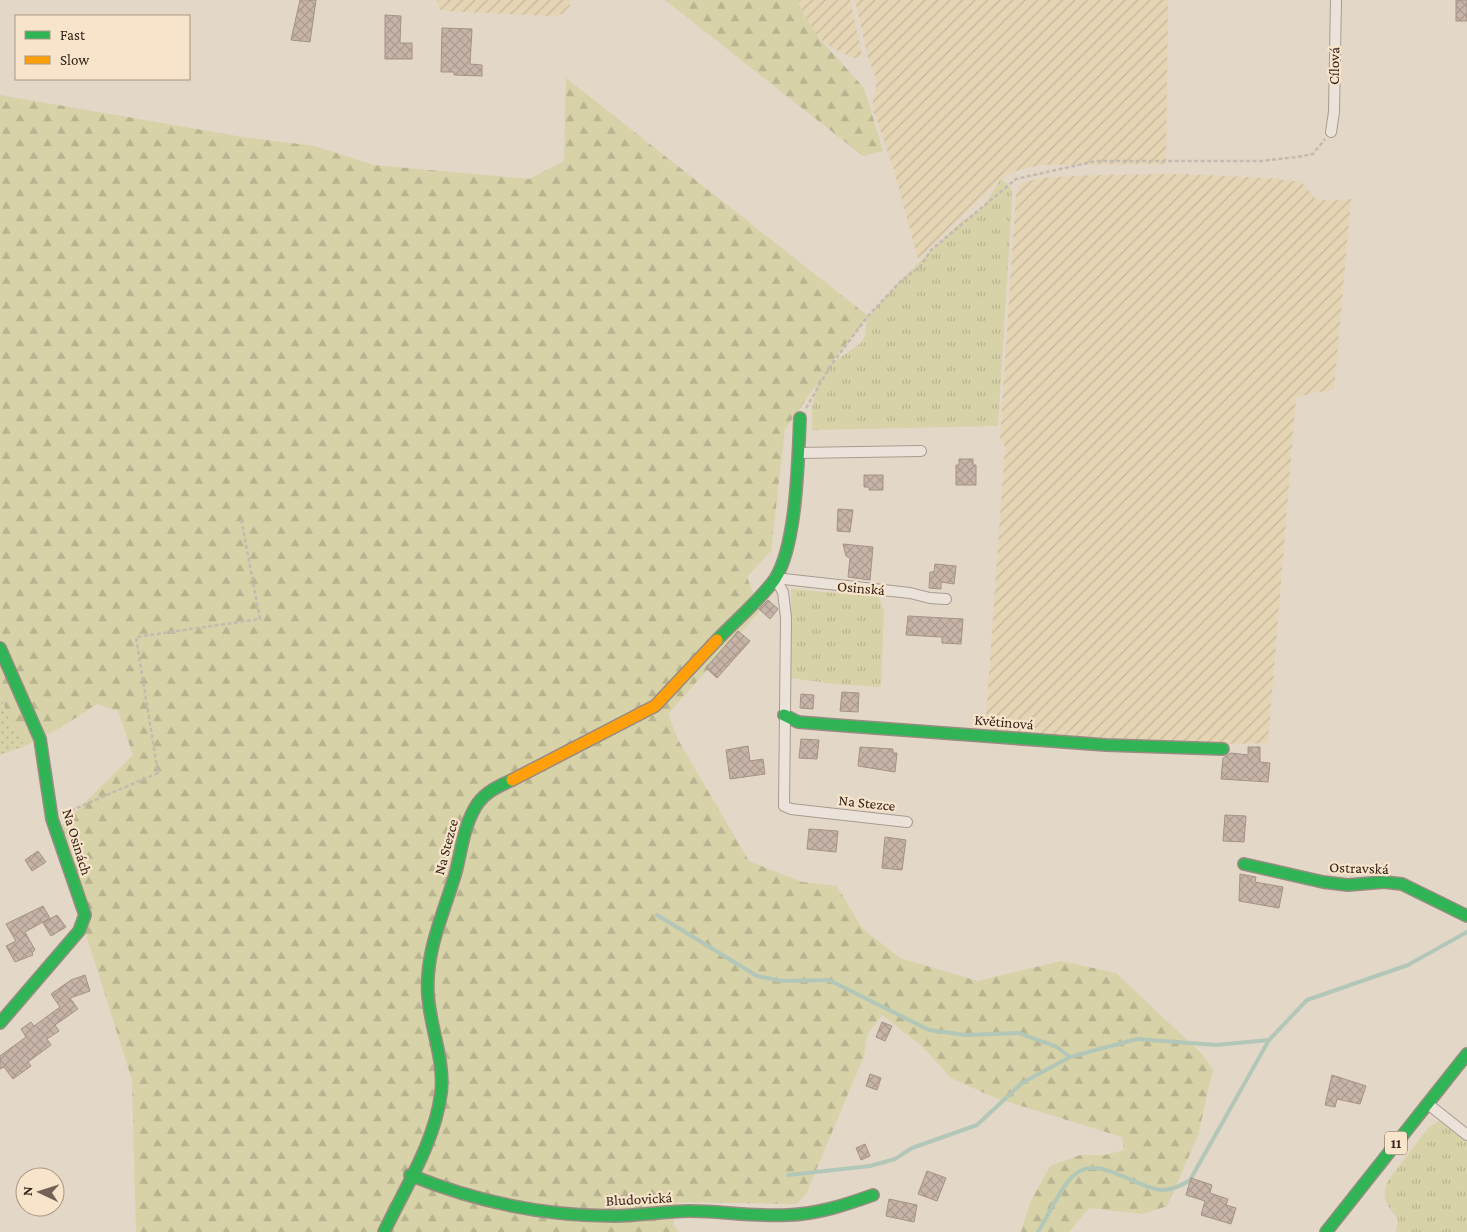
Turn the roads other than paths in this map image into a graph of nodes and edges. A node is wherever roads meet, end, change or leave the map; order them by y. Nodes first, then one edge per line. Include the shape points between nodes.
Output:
1 (1336, 0) edge
2 (1331, 132) road end
3 (800, 418) road end
4 (921, 451) dead end
5 (798, 453) junction
6 (775, 578) junction
7 (946, 599) dead end
8 (0, 648) edge
9 (784, 715) junction
10 (1223, 748) dead end
11 (907, 822) dead end
12 (1244, 864) dead end
13 (1467, 916) edge
14 (0, 1023) edge
15 (1467, 1054) edge
16 (1428, 1104) junction
17 (1467, 1135) edge
18 (410, 1175) junction
19 (872, 1195) dead end
20 (384, 1232) edge
21 (1326, 1232) edge

1 - 2 street, Cílová
3 - 5 street, Na Stezce
4 - 5 street
5 - 6 street, Na Stezce via 791,529 785,556
6 - 7 street, Osinská
6 - 9 street, Na Stezce via 785,603
6 - 18 street, Na Stezce via 654,706 488,792 474,806 427,961 428,997 440,1052 441,1092 435,1123
8 - 14 street, Na Osinách via 40,739 52,819 85,915 79,931
9 - 10 street, Květinová via 798,722 1106,745
9 - 11 street, Na Stezce via 786,808
12 - 13 street, Ostravská via 1323,882 1402,884
15 - 16 street, 11
16 - 17 street
16 - 21 street, 11
18 - 19 street, Bludovická via 475,1198 557,1212 605,1216 691,1211 800,1215
18 - 20 street, Na Stezce

